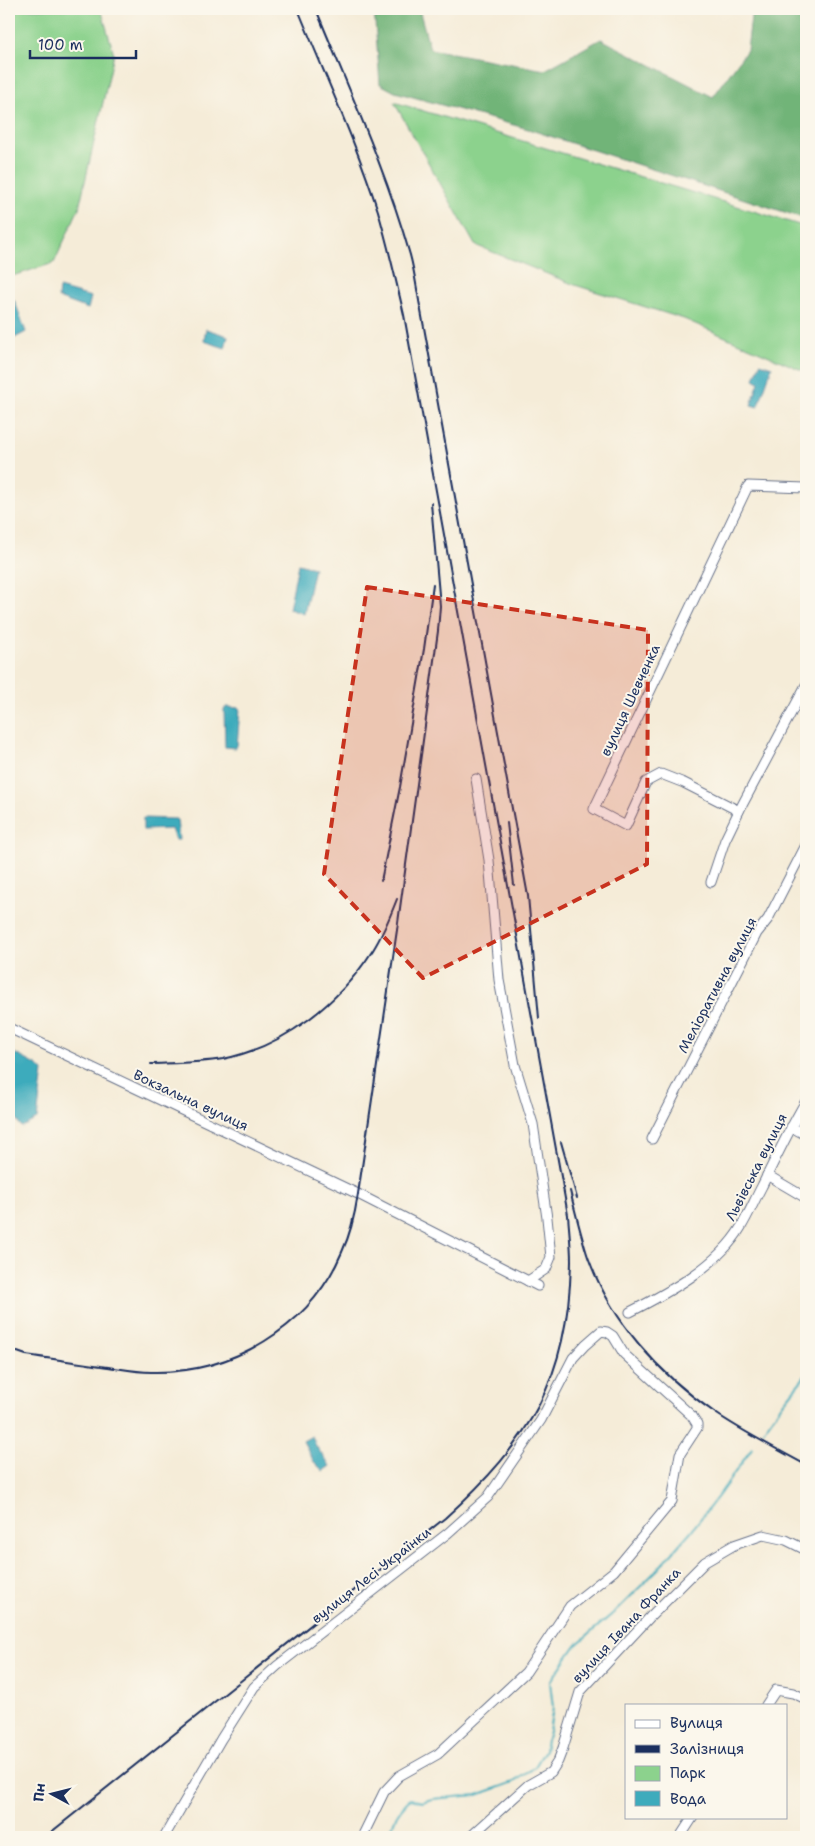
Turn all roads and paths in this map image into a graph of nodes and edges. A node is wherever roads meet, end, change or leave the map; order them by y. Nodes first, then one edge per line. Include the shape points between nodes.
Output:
1 (806, 488) edge
2 (806, 685) edge
3 (476, 779) dead end
4 (739, 811) junction
5 (806, 845) edge
6 (711, 882) dead end
7 (9, 1028) edge
8 (806, 1100) edge
9 (791, 1127) junction
10 (806, 1135) edge
11 (652, 1139) dead end
12 (767, 1175) junction
13 (806, 1198) edge
14 (528, 1280) junction
15 (538, 1286) dead end
16 (630, 1312) dead end
17 (806, 1550) edge
18 (806, 1699) edge
19 (767, 1704) edge
20 (692, 1818) edge
21 (164, 1837) edge
22 (362, 1837) edge
23 (470, 1837) edge
24 (680, 1837) edge

1 - 4 street, вулиця Шевченка via 748,486 594,810 626,826 646,782 661,774
2 - 4 street
3 - 14 street via 489,860 498,980 515,1065 533,1124 547,1218 551,1257 546,1269
4 - 6 street
5 - 11 street, Меліоративна вулиця
7 - 14 street, Вокзальна вулиця via 363,1196
8 - 9 street, Львівська вулиця
9 - 10 street
9 - 12 street, Львівська вулиця
12 - 13 street
12 - 16 street, Львівська вулиця via 741,1228 721,1252 672,1290
14 - 15 street
17 - 23 street, вулиця Івана Франка via 786,1540 763,1535 734,1545 705,1562 580,1692 563,1748 551,1772 528,1785
18 - 19 street via 776,1690
20 - 24 street
21 - 22 street, вулиця Лесі Українки via 254,1687 448,1533 488,1497 541,1420 573,1358 601,1331 607,1332 624,1354 697,1424 680,1454 672,1501 614,1571 570,1606 526,1672 438,1754 399,1776 384,1792

